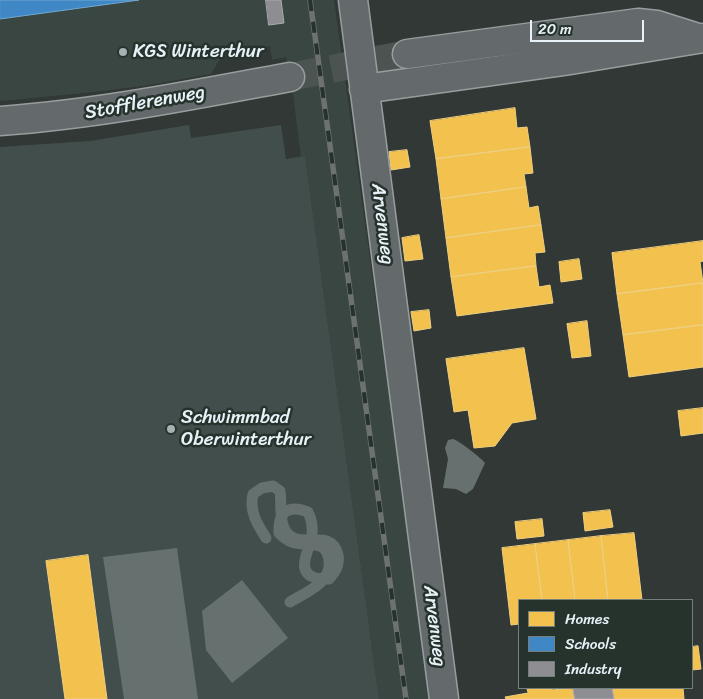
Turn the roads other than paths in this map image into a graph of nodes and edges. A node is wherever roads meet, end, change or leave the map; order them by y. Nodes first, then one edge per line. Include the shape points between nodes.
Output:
1 (353, 0) edge
2 (702, 38) edge
3 (407, 54) tunnel mouth
4 (290, 77) tunnel mouth
5 (364, 89) junction
6 (0, 121) edge
7 (444, 699) edge

1 - 5 street, Arvenweg
2 - 3 street via 638,23
2 - 5 street
4 - 6 street, Stofflerenweg via 114,109
5 - 7 street, Arvenweg

